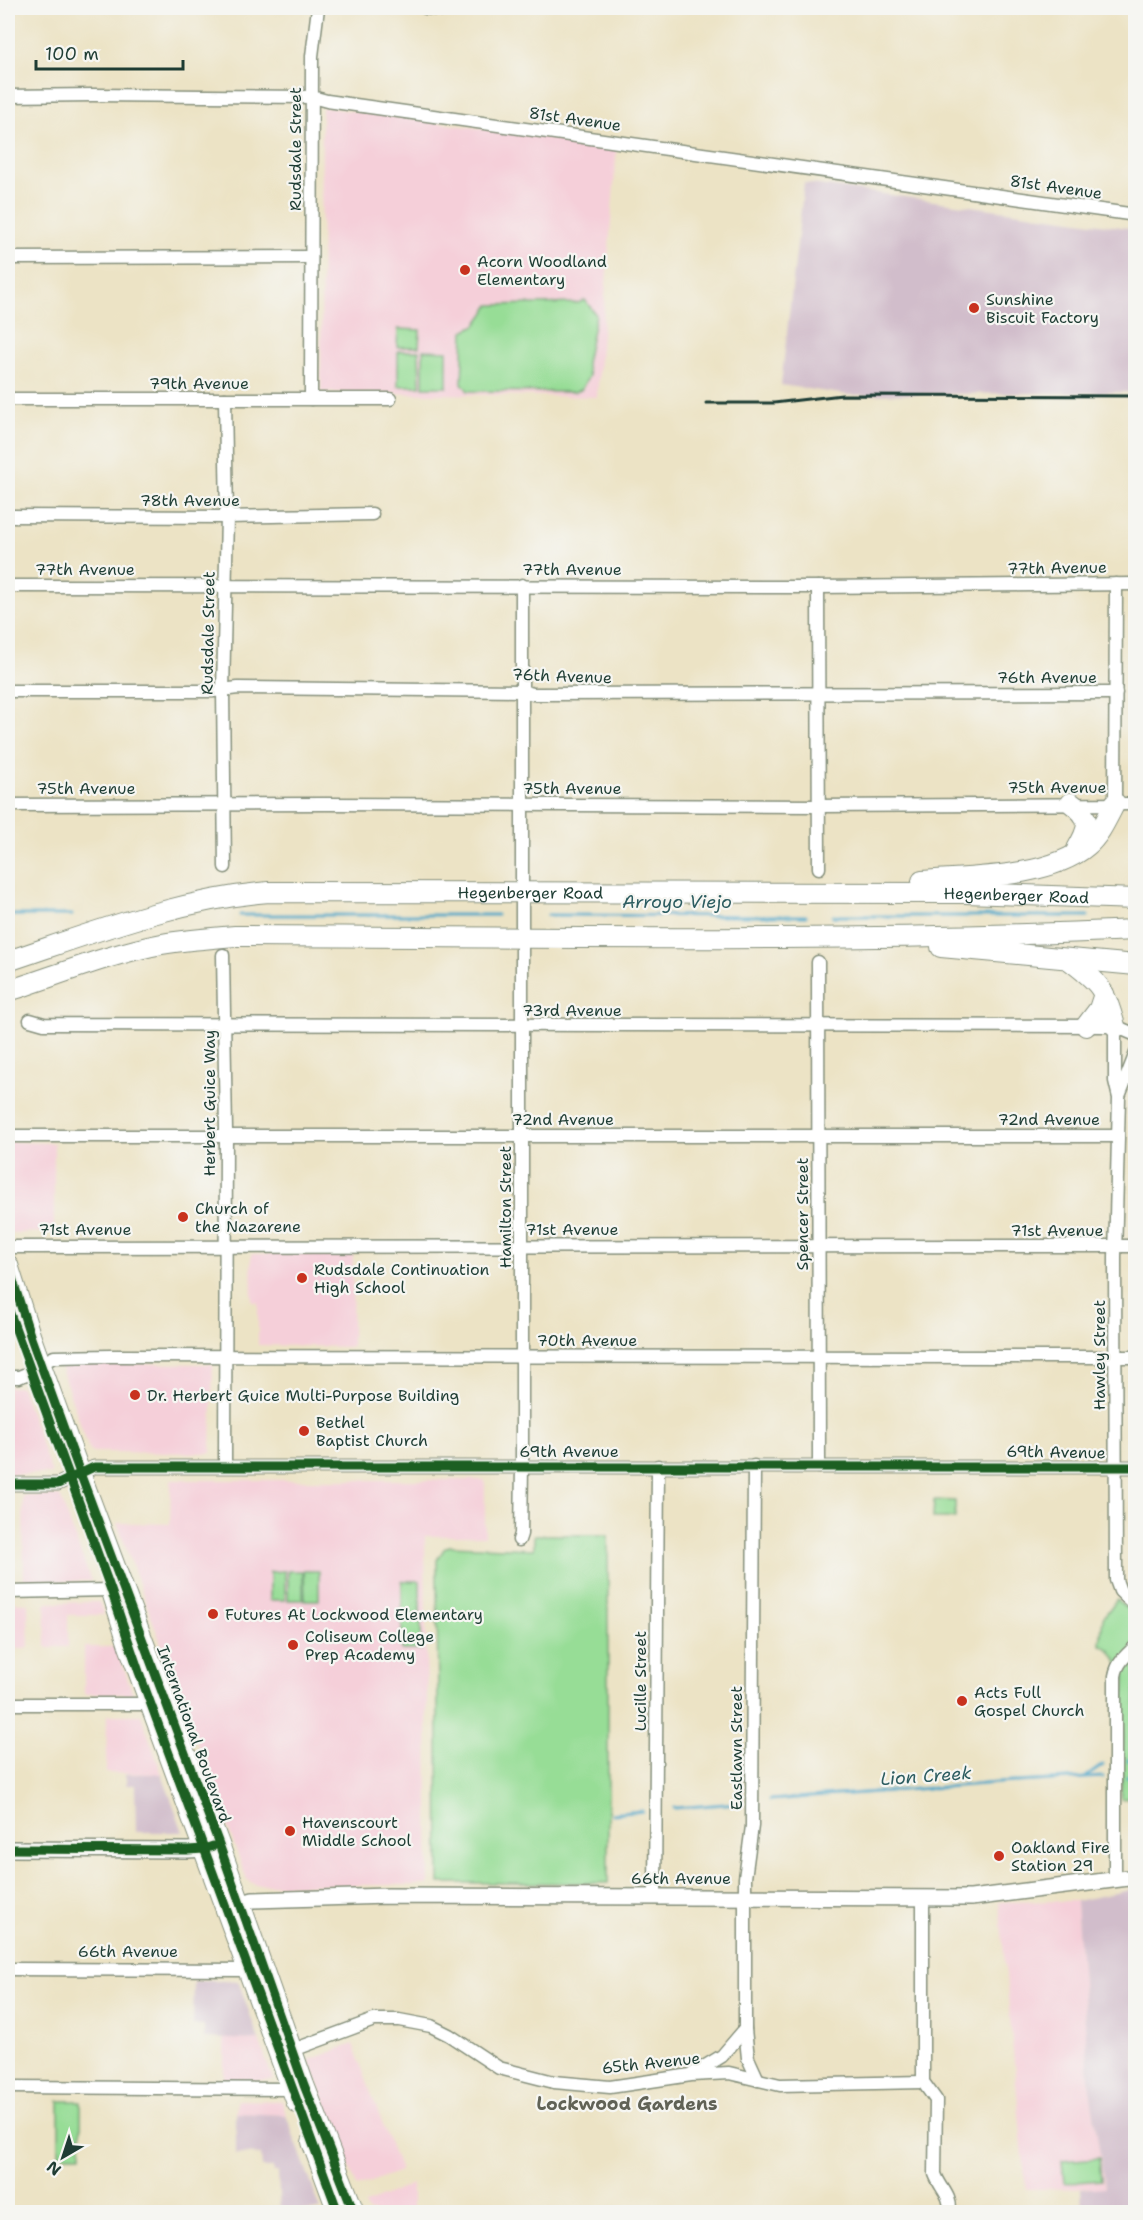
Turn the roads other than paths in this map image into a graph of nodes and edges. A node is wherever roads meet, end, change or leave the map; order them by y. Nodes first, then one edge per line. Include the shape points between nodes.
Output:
1 (318, 8) edge
2 (426, 8) edge
3 (445, 9) edge
4 (8, 96) edge
5 (312, 98) junction
6 (1136, 215) edge
7 (311, 257) junction
8 (8, 258) edge
9 (8, 399) edge
10 (225, 399) junction
11 (311, 399) junction
12 (390, 399) dead end
13 (372, 514) dead end
14 (8, 516) edge
15 (227, 517) junction
16 (1116, 584) junction
17 (1136, 584) edge
18 (522, 585) junction
19 (8, 586) edge
20 (226, 587) junction
21 (818, 587) junction
22 (8, 691) edge
23 (223, 691) junction
24 (522, 691) junction
25 (1116, 693) junction
26 (819, 695) junction
27 (1071, 803) junction
28 (1115, 803) junction
29 (224, 804) junction
30 (1136, 804) edge
31 (8, 805) edge
32 (523, 805) junction
33 (819, 806) junction
34 (1073, 856) junction
35 (225, 867) dead end
36 (819, 868) dead end
37 (522, 893) junction
38 (818, 893) junction
39 (1136, 899) edge
40 (1136, 930) edge
41 (818, 937) junction
42 (522, 938) junction
43 (223, 955) dead end
44 (1065, 958) junction
45 (8, 961) edge
46 (819, 962) dead end
47 (1136, 965) edge
48 (8, 991) edge
49 (1104, 994) junction
50 (30, 1020) dead end
51 (225, 1024) junction
52 (522, 1026) junction
53 (819, 1026) junction
54 (1086, 1026) junction
55 (1115, 1026) junction
56 (1136, 1035) edge
57 (1136, 1053) edge
58 (1119, 1098) junction
59 (226, 1135) junction
60 (8, 1136) edge
61 (522, 1136) junction
62 (819, 1136) junction
63 (1118, 1136) junction
64 (225, 1246) junction
65 (521, 1246) junction
66 (819, 1246) junction
67 (1116, 1246) junction
68 (1136, 1246) edge
69 (8, 1247) edge
70 (8, 1265) edge
71 (8, 1308) edge
72 (225, 1356) junction
73 (522, 1356) junction
74 (819, 1357) junction
75 (1115, 1357) junction
76 (1136, 1357) edge
77 (36, 1368) junction
78 (8, 1377) edge
79 (225, 1466) junction
80 (522, 1466) junction
81 (658, 1466) junction
82 (754, 1466) junction
83 (819, 1467) junction
84 (1116, 1467) junction
85 (1136, 1467) edge
86 (75, 1475) junction
87 (8, 1484) edge
88 (519, 1540) dead end
89 (111, 1590) junction
90 (8, 1592) edge
91 (1136, 1606) edge
92 (1136, 1646) edge
93 (8, 1704) edge
94 (150, 1704) junction
95 (211, 1847) junction
96 (8, 1849) edge
97 (1136, 1877) edge
98 (1115, 1880) junction
99 (655, 1896) junction
100 (745, 1896) junction
101 (923, 1898) junction
102 (233, 1906) junction
103 (8, 1969) edge
104 (249, 1970) junction
105 (745, 2029) junction
106 (293, 2050) junction
107 (691, 2074) junction
108 (758, 2080) junction
109 (923, 2082) junction
110 (8, 2087) edge
111 (292, 2090) junction
112 (338, 2212) edge
113 (354, 2212) edge
114 (950, 2212) edge

1 - 5 street, Rudsdale Street
2 - 3 street
4 - 5 street, 81st Avenue
5 - 6 street, 81st Avenue
5 - 7 street, Rudsdale Street
7 - 8 street
7 - 11 street, Rudsdale Street
9 - 10 street, 79th Avenue
10 - 11 street, 79th Avenue
10 - 15 street, Rudsdale Street
11 - 12 street, 79th Avenue
13 - 15 street, 78th Avenue
14 - 15 street, 78th Avenue
15 - 20 street, Rudsdale Street
16 - 17 street, 77th Avenue
16 - 21 street, 77th Avenue
16 - 25 street
18 - 20 street, 77th Avenue
18 - 21 street, 77th Avenue
18 - 24 street, Hamilton Street
19 - 20 street, 77th Avenue
20 - 23 street, Rudsdale Street
21 - 26 street
22 - 23 street, 76th Avenue
23 - 24 street, 76th Avenue
23 - 29 street, Rudsdale Street
24 - 26 street, 76th Avenue
24 - 32 street, Hamilton Street
25 - 26 street, 76th Avenue
25 - 28 street
26 - 33 street
27 - 28 street, 75th Avenue
27 - 33 street, 75th Avenue
27 - 34 main road via 1083,815 1087,832
28 - 30 street, 75th Avenue
28 - 34 main road via 1099,833
29 - 31 street, 75th Avenue
29 - 32 street, 75th Avenue
29 - 35 street, Rudsdale Street
32 - 33 street, 75th Avenue
32 - 37 street, Hamilton Street
33 - 36 street
34 - 38 main road via 1025,871
37 - 38 main road, Hegenberger Road
37 - 42 street, Hamilton Street
37 - 45 main road, Hegenberger Road via 269,892 231,896 148,915
38 - 39 main road, Hegenberger Road via 965,892
40 - 41 main road, Hegenberger Road
41 - 42 main road, Hegenberger Road
41 - 44 main road
42 - 48 main road, Hegenberger Road via 196,938 121,954
42 - 52 street, Hamilton Street
43 - 51 street, Herbert Guice Way
44 - 47 main road
44 - 49 main road via 1096,981
46 - 53 street, Spencer Street
49 - 54 main road
49 - 55 main road
50 - 51 street, 73rd Avenue via 44,1024
51 - 52 street, 73rd Avenue
51 - 59 street, Herbert Guice Way
52 - 53 street, 73rd Avenue
52 - 61 street, Hamilton Street
53 - 54 street, 73rd Avenue
53 - 62 street, Spencer Street
54 - 55 street, 73rd Avenue
55 - 56 street
55 - 58 street, Hawley Street via 1115,1081
57 - 58 street, Hawley Street
58 - 63 street, Hawley Street
59 - 60 street, 72nd Avenue
59 - 61 street, 72nd Avenue
59 - 64 street, Herbert Guice Way
61 - 62 street, 72nd Avenue
61 - 65 street, Hamilton Street
62 - 63 street, 72nd Avenue
62 - 66 street, Spencer Street
63 - 67 street, Hawley Street
64 - 65 street, 71st Avenue
64 - 69 street, 71st Avenue
64 - 72 street, Herbert Guice Way
65 - 66 street, 71st Avenue
65 - 73 street, Hamilton Street
66 - 67 street, 71st Avenue
66 - 74 street, Spencer Street
67 - 68 street, 71st Avenue
67 - 75 street, Hawley Street
70 - 77 main road, International Boulevard
71 - 77 main road, International Boulevard
72 - 73 street, 70th Avenue
72 - 77 street, 70th Avenue via 59,1356
72 - 79 street, Herbert Guice Way
73 - 74 street, 70th Avenue
73 - 80 street, Hamilton Street
74 - 75 street, 70th Avenue
74 - 83 street, Spencer Street
75 - 76 street, 70th Avenue
75 - 84 street, Hawley Street
77 - 78 street, 70th Avenue via 19,1377
77 - 86 main road, International Boulevard
79 - 80 street, 69th Avenue
79 - 86 street, 69th Avenue via 94,1467
80 - 81 street, 69th Avenue
80 - 88 street, Hamilton Street
81 - 82 street, 69th Avenue
81 - 99 street, Lucille Street
82 - 83 street, 69th Avenue
82 - 100 street, Eastlawn Street via 752,1826
83 - 84 street, 69th Avenue
84 - 85 street, 69th Avenue
84 - 91 street, Hawley Street via 1116,1580 1120,1591
86 - 87 street, 69th Avenue via 58,1484
86 - 89 main road, International Boulevard
86 - 95 main road, International Boulevard
89 - 90 street
89 - 94 main road, International Boulevard
92 - 98 street via 1120,1662 1115,1676
93 - 94 street
94 - 95 main road, International Boulevard
95 - 96 street
95 - 102 main road, International Boulevard
97 - 98 street, 66th Avenue
98 - 101 street, 66th Avenue via 982,1897
99 - 100 street, 66th Avenue
99 - 102 street, 66th Avenue via 388,1896 253,1900
100 - 101 street, 66th Avenue
100 - 105 street, Eastlawn Street
101 - 109 street
102 - 104 main road, International Boulevard
102 - 106 main road, International Boulevard
103 - 104 street, 66th Avenue
104 - 111 main road, International Boulevard
105 - 107 street via 722,2056
105 - 108 street, Eastlawn Street via 748,2058
106 - 107 street, 65th Avenue via 374,2020 399,2020 431,2026 499,2068 554,2082 610,2087
106 - 113 main road, International Boulevard
107 - 108 street, 65th Avenue via 729,2073
108 - 109 street, 65th Avenue via 780,2085
109 - 114 street via 936,2100 935,2174 951,2201
110 - 111 street
111 - 112 main road, International Boulevard

